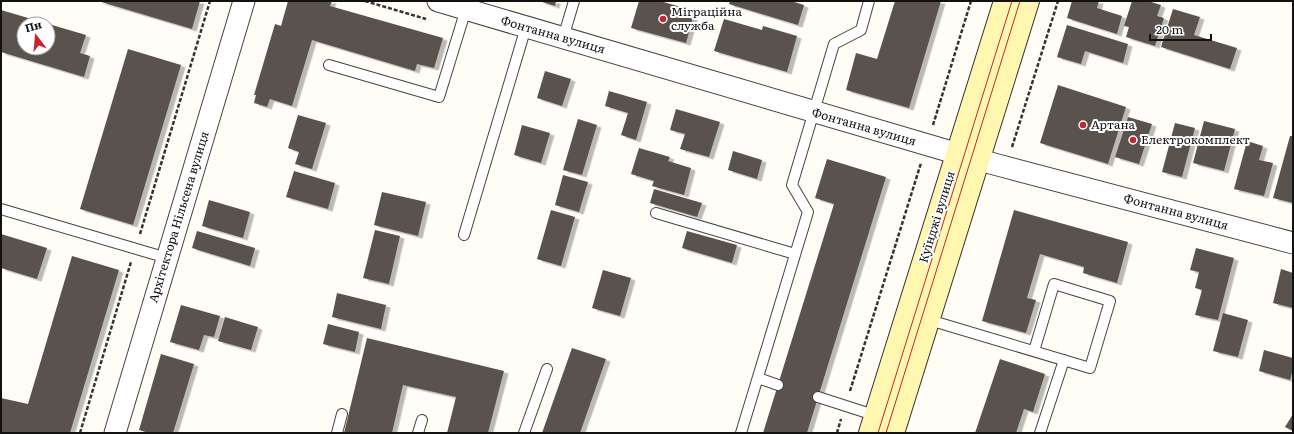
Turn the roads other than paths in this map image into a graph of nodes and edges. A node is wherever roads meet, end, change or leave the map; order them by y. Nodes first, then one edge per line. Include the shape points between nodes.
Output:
1 (244, 1) edge
2 (438, 1) edge
3 (574, 1) edge
4 (870, 1) edge
5 (1005, 1) edge
6 (1028, 1) edge
7 (466, 9) junction
8 (526, 27) junction
9 (563, 38) junction
10 (329, 64) dead end
11 (814, 112) junction
12 (957, 154) junction
13 (979, 160) junction
14 (1, 209) edge
15 (656, 213) dead end
16 (464, 235) dead end
17 (1293, 243) edge
18 (795, 254) junction
19 (167, 258) junction
20 (907, 314) junction
21 (929, 320) junction
22 (1034, 351) junction
23 (1064, 360) junction
24 (547, 369) dead end
25 (758, 378) junction
26 (778, 385) dead end
27 (818, 397) dead end
28 (342, 414) dead end
29 (422, 420) dead end
30 (872, 424) edge
31 (895, 428) edge
32 (115, 433) edge
33 (337, 433) edge
34 (418, 433) edge
35 (524, 433) edge
36 (741, 433) edge
37 (1040, 433) edge

1 - 19 street, Архітектора Нільсена вулиця
2 - 7 street, Фонтанна вулиця
3 - 9 lane
4 - 11 lane via 861,30 834,44
5 - 12 main road, Куїнджі вулиця
6 - 13 main road, Куїнджі вулиця
7 - 8 street, Фонтанна вулиця
7 - 10 lane via 439,97
8 - 9 street, Фонтанна вулиця
8 - 16 lane
9 - 11 street, Фонтанна вулиця
11 - 12 street, Фонтанна вулиця
11 - 18 lane via 792,185 808,212
12 - 13 street, Фонтанна вулиця
12 - 20 main road, Куїнджі вулиця
13 - 17 street, Фонтанна вулиця
13 - 21 main road, Куїнджі вулиця
14 - 19 lane
15 - 18 lane
18 - 25 lane
19 - 32 street, Архітектора Нільсена вулиця
20 - 21 lane
20 - 30 main road, Куїнджі вулиця
21 - 22 lane
21 - 31 main road, Куїнджі вулиця
22 - 23 lane
22 - 23 lane via 1054,284 1110,301 1090,368
23 - 37 lane
24 - 35 lane
25 - 26 lane
25 - 36 lane
27 - 30 lane via 845,406
28 - 33 lane
29 - 34 lane
30 - 31 lane

